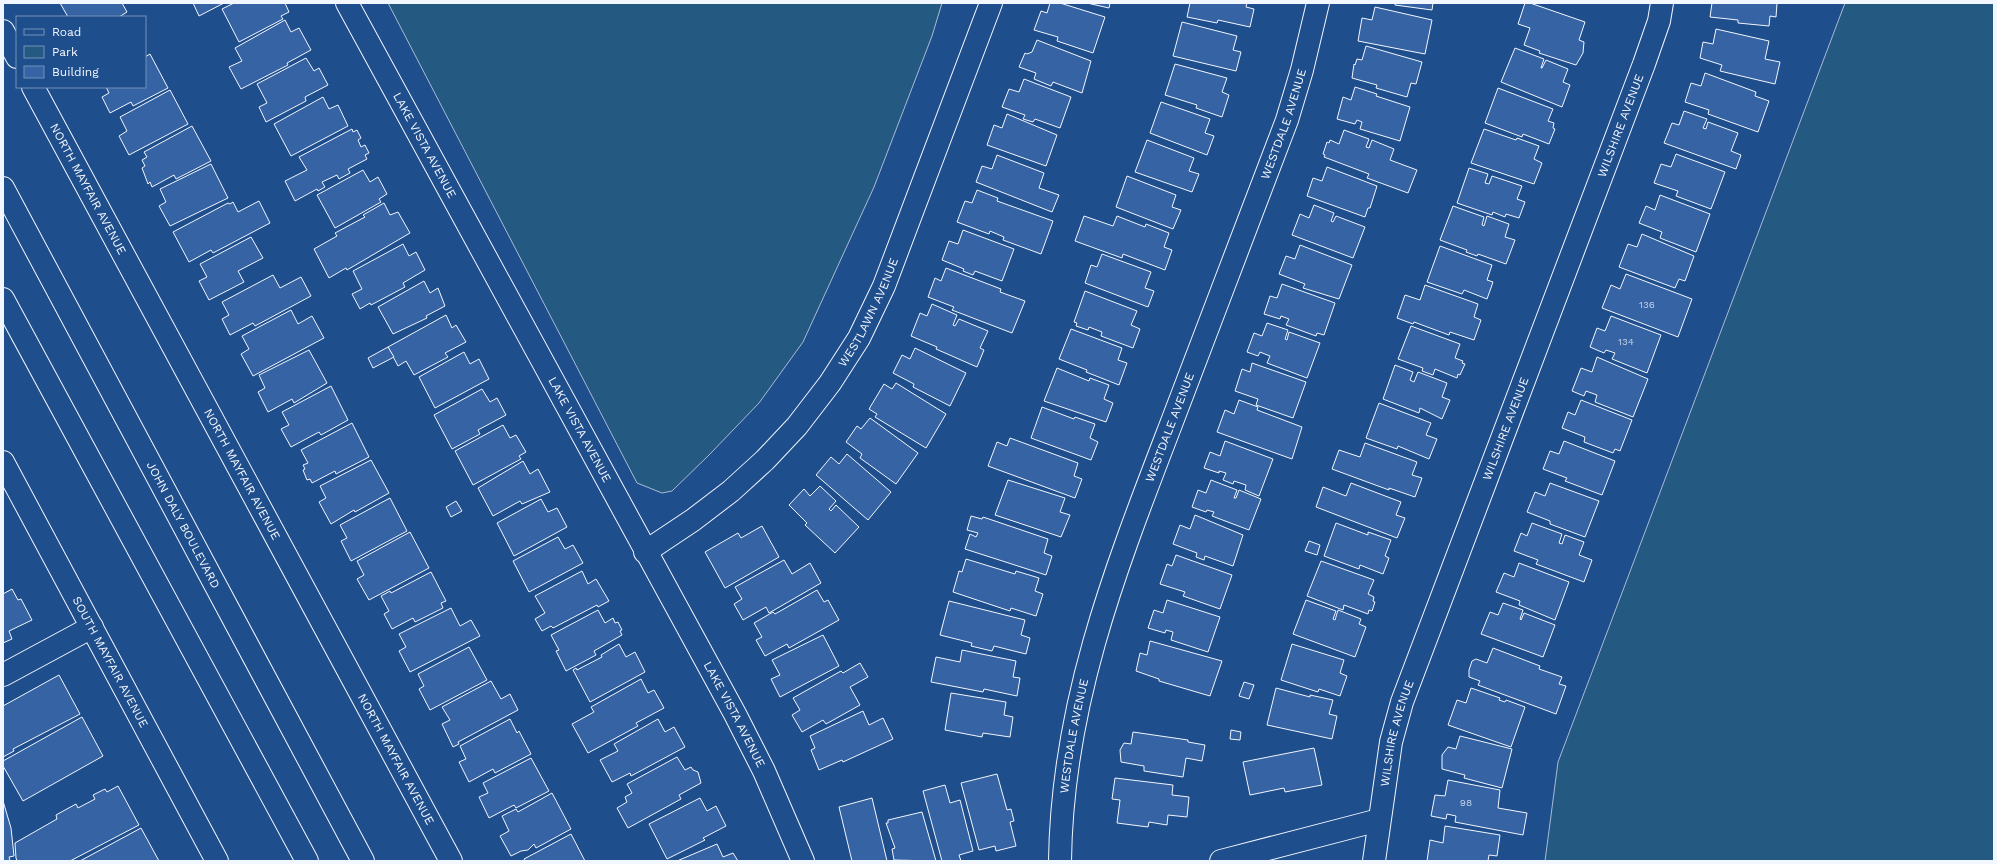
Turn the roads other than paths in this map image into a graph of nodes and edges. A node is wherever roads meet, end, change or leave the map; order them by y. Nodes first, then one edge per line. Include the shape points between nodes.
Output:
1 (347, 3) edge
2 (991, 3) edge
3 (1318, 3) edge
4 (1662, 3) edge
5 (3, 32) edge
6 (16, 55) edge
7 (34, 88) edge
8 (3, 188) edge
9 (3, 299) edge
10 (3, 462) edge
11 (645, 552) junction
12 (92, 627) junction
13 (3, 676) edge
14 (1379, 820) junction
15 (217, 861) edge
16 (307, 861) edge
17 (363, 861) edge
18 (451, 861) edge
19 (803, 861) edge
20 (1060, 861) edge
21 (1221, 861) edge
22 (1374, 861) edge

1 - 11 street, LAKE VISTA AVENUE
2 - 11 street, WESTLAWN AVENUE via 884,286 859,338 797,426 765,460 732,491
3 - 20 street, WESTDALE AVENUE via 1302,70 1286,120 1107,595 1079,698 1070,746
4 - 14 street, WILSHIRE AVENUE via 1659,21 1644,64 1402,702 1391,742
5 - 6 street
7 - 18 street, NORTH MAYFAIR AVENUE
8 - 17 street, JOHN DALY BOULEVARD
9 - 16 street
10 - 12 street, SOUTH MAYFAIR AVENUE
11 - 19 street, LAKE VISTA AVENUE via 760,764
12 - 13 street
12 - 15 street, SOUTH MAYFAIR AVENUE
14 - 21 street
14 - 22 street, WILSHIRE AVENUE

